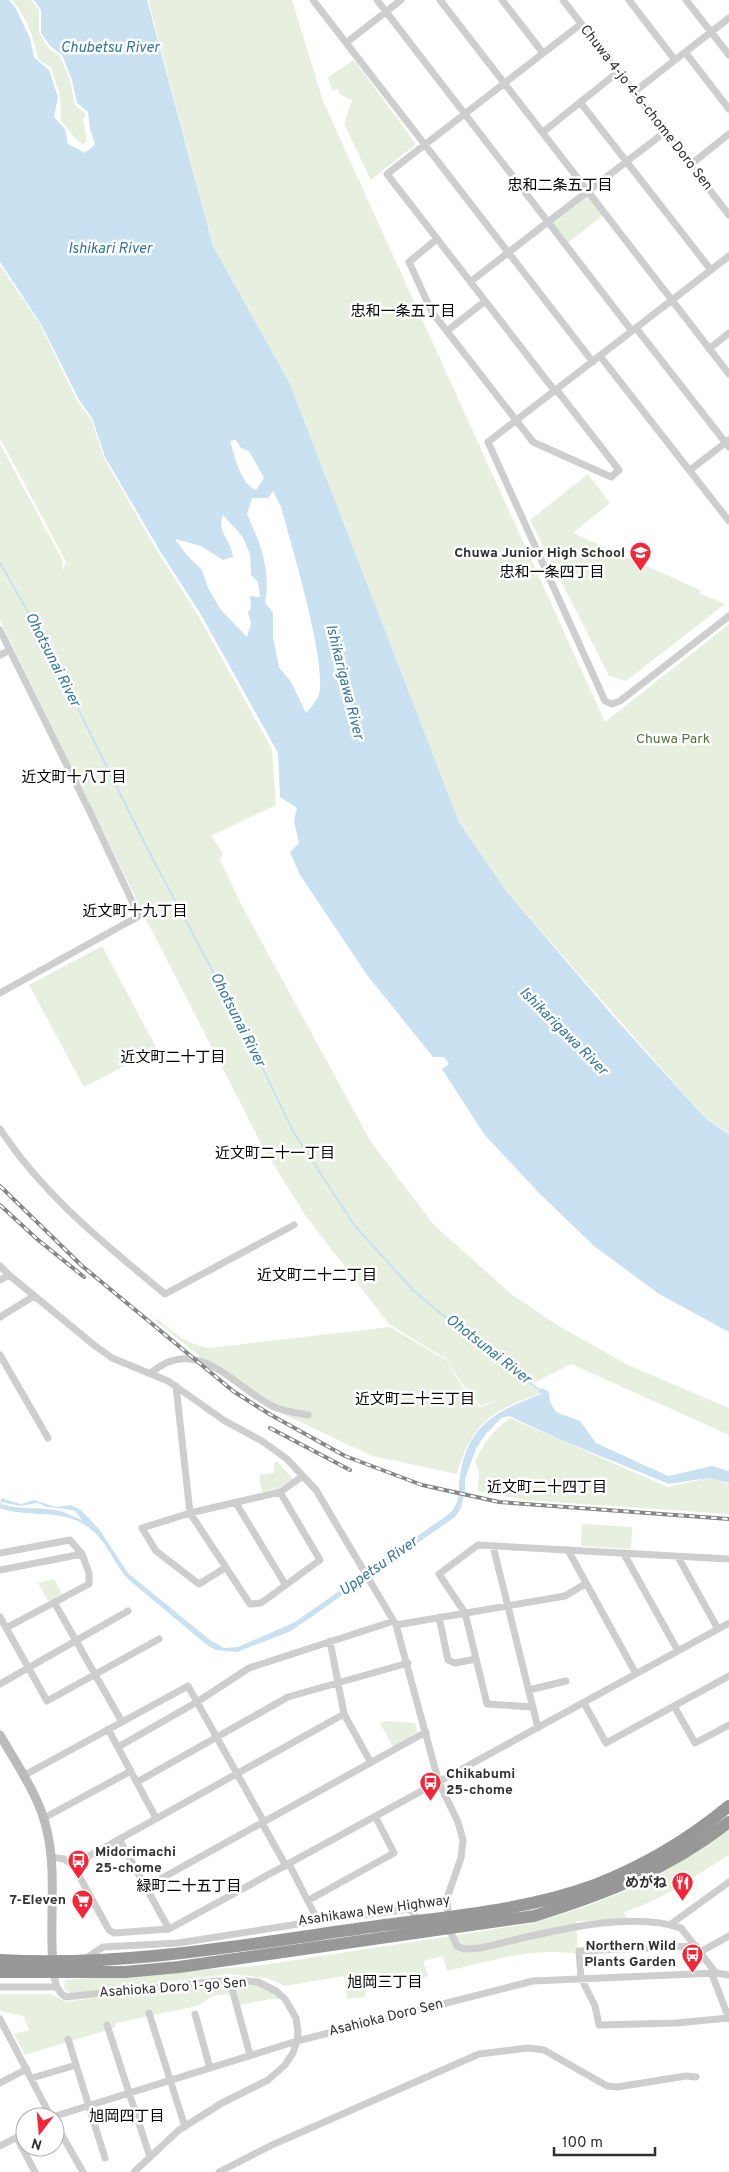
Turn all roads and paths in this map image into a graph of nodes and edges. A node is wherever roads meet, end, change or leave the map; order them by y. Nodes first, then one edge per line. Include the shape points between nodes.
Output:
1 (313, 0) edge
2 (377, 0) edge
3 (401, 0) edge
4 (440, 0) edge
5 (502, 0) edge
6 (563, 0) edge
7 (629, 0) edge
8 (686, 0) edge
9 (386, 12) junction
10 (729, 18) edge
11 (581, 24) junction
12 (711, 32) junction
13 (346, 42) junction
14 (685, 52) junction
15 (543, 53) junction
16 (729, 55) edge
17 (675, 60) junction
18 (618, 72) junction
19 (505, 83) junction
20 (634, 92) junction
21 (580, 102) junction
22 (729, 109) edge
23 (465, 114) junction
24 (543, 132) junction
25 (665, 132) junction
26 (729, 134) edge
27 (426, 145) junction
28 (626, 161) junction
29 (690, 165) junction
30 (588, 190) junction
31 (729, 215) edge
32 (548, 221) junction
33 (437, 239) junction
34 (508, 252) junction
35 (729, 256) edge
36 (710, 270) junction
37 (470, 282) junction
38 (672, 300) junction
39 (484, 302) junction
40 (634, 329) junction
41 (447, 331) junction
42 (729, 333) edge
43 (709, 349) junction
44 (600, 356) junction
45 (593, 362) junction
46 (729, 374) edge
47 (555, 390) junction
48 (516, 420) junction
49 (728, 443) edge
50 (690, 470) junction
51 (729, 521) edge
52 (729, 616) edge
53 (0, 630) edge
54 (10, 650) junction
55 (0, 655) edge
56 (0, 993) edge
57 (0, 1129) edge
58 (294, 1225) dead end
59 (0, 1266) edge
60 (9, 1275) junction
61 (0, 1280) edge
62 (34, 1296) junction
63 (0, 1317) edge
64 (0, 1355) edge
65 (3, 1367) edge
66 (151, 1373) junction
67 (176, 1386) junction
68 (308, 1416) dead end
69 (48, 1438) dead end
70 (303, 1476) junction
71 (280, 1492) junction
72 (236, 1503) junction
73 (190, 1513) junction
74 (493, 1546) junction
75 (568, 1550) junction
76 (0, 1553) edge
77 (82, 1554) junction
78 (624, 1554) junction
79 (678, 1557) junction
80 (729, 1559) edge
81 (225, 1568) junction
82 (0, 1570) edge
83 (285, 1584) junction
84 (585, 1584) junction
85 (54, 1602) junction
86 (507, 1606) junction
87 (128, 1611) dead end
88 (465, 1613) junction
89 (0, 1617) edge
90 (439, 1617) junction
91 (395, 1623) junction
92 (729, 1623) edge
93 (6, 1628) junction
94 (718, 1629) junction
95 (159, 1639) dead end
96 (76, 1640) junction
97 (330, 1641) junction
98 (678, 1651) junction
99 (476, 1659) junction
100 (408, 1663) junction
101 (28, 1668) junction
102 (636, 1674) junction
103 (95, 1675) junction
104 (729, 1676) edge
105 (338, 1682) junction
106 (566, 1682) dead end
107 (0, 1684) edge
108 (529, 1690) junction
109 (197, 1702) junction
110 (584, 1703) junction
111 (674, 1706) junction
112 (533, 1707) junction
113 (344, 1714) junction
114 (122, 1722) junction
115 (729, 1725) edge
116 (538, 1728) junction
117 (108, 1729) junction
118 (426, 1732) junction
119 (0, 1735) edge
120 (217, 1737) junction
121 (118, 1747) junction
122 (371, 1763) junction
123 (131, 1771) junction
124 (236, 1773) junction
125 (23, 1776) junction
126 (137, 1782) junction
127 (439, 1783) junction
128 (729, 1806) edge
129 (44, 1818) junction
130 (156, 1818) junction
131 (376, 1818) junction
132 (263, 1822) junction
133 (729, 1822) edge
134 (119, 1839) junction
135 (51, 1856) junction
136 (73, 1865) junction
137 (288, 1865) junction
138 (729, 1882) edge
139 (146, 1887) junction
140 (309, 1900) junction
141 (318, 1920) junction
142 (419, 1920) junction
143 (448, 1923) junction
144 (670, 1924) junction
145 (170, 1929) junction
146 (729, 1936) edge
147 (698, 1949) junction
148 (0, 1960) edge
149 (85, 1960) junction
150 (53, 1967) junction
151 (0, 1972) edge
152 (714, 1974) junction
153 (729, 1975) edge
154 (581, 1978) junction
155 (230, 1980) junction
156 (0, 1987) edge
157 (56, 1987) junction
158 (149, 2013) dead end
159 (195, 2014) dead end
160 (729, 2018) edge
161 (1, 2022) edge
162 (108, 2025) dead end
163 (68, 2039) dead end
164 (297, 2041) junction
165 (250, 2056) junction
166 (76, 2065) junction
167 (210, 2068) junction
168 (27, 2069) junction
169 (696, 2076) dead end
170 (32, 2078) junction
171 (169, 2081) junction
172 (0, 2083) edge
173 (128, 2093) junction
174 (89, 2105) junction
175 (47, 2107) edge
176 (65, 2113) edge
177 (185, 2127) junction
178 (15, 2138) edge
179 (65, 2141) edge
180 (0, 2146) edge
181 (27, 2157) edge
182 (150, 2157) junction
183 (105, 2158) dead end
184 (35, 2172) edge
185 (82, 2172) edge
186 (134, 2172) edge
187 (219, 2172) edge

1 - 13 street
2 - 9 street
3 - 9 street
4 - 19 street
5 - 15 street
6 - 11 street, Chuwa 4-jo 4-6-chome Doro Sen
7 - 17 street
8 - 12 street
9 - 13 street
9 - 23 street
10 - 12 street
11 - 15 street
11 - 18 street, Chuwa 4-jo 4-6-chome Doro Sen
12 - 14 street
12 - 16 street
13 - 27 street
14 - 17 street
14 - 22 street
15 - 19 street
17 - 20 street
18 - 20 street, Chuwa 4-jo 4-6-chome Doro Sen
18 - 21 street
19 - 23 street
19 - 24 street
20 - 25 street, Chuwa 4-jo 4-6-chome Doro Sen
21 - 24 street
21 - 28 street
23 - 27 street
23 - 32 street
24 - 30 street
25 - 28 street
25 - 29 street, Chuwa 4-jo 4-6-chome Doro Sen
26 - 29 street
27 - 33 street via 387,174
27 - 34 street
28 - 30 street
28 - 36 street
29 - 31 street, Chuwa 4-jo 4-6-chome Doro Sen
30 - 32 street
30 - 38 street
32 - 34 street
32 - 40 street
33 - 37 street
33 - 41 street via 409,262 432,312
34 - 37 street
34 - 45 street
35 - 36 street
36 - 38 street
37 - 39 street
38 - 40 street
38 - 43 street
39 - 41 street
39 - 47 street
40 - 44 street
40 - 49 street
41 - 48 street
42 - 43 street
43 - 46 street
44 - 45 street
44 - 50 street
45 - 47 street
47 - 48 street
47 - 48 street via 619,470 611,477 533,442
48 - 52 street via 488,442 605,701 612,704 620,701
49 - 50 street
50 - 51 street
53 - 54 street
54 - 55 street
54 - 56 street via 139,916
57 - 58 street via 42,1184 78,1221 165,1294
59 - 60 street
60 - 61 street
60 - 62 street
62 - 63 street
62 - 66 street via 112,1358
64 - 65 street
65 - 69 street
66 - 67 street
66 - 68 street via 162,1363 192,1357 207,1363 274,1407
67 - 70 street via 225,1421 262,1441 287,1459
67 - 73 street
70 - 71 street
70 - 91 street via 316,1490
71 - 72 street
71 - 83 street via 320,1560
72 - 73 street
72 - 83 street
73 - 81 street
73 - 81 street via 142,1528 156,1551 199,1584
74 - 75 street
74 - 86 street
74 - 88 street via 478,1545 439,1574
75 - 78 street
75 - 84 street
76 - 77 street via 70,1540
77 - 82 street
77 - 85 street via 90,1584
78 - 79 street
78 - 98 street
79 - 80 street
79 - 94 street
81 - 83 street via 250,1604 261,1603
84 - 86 street via 565,1596
84 - 102 street
85 - 93 street
85 - 96 street
86 - 88 street
86 - 108 street
87 - 96 street
88 - 90 street
88 - 99 street
89 - 93 street
90 - 91 street
90 - 99 street via 448,1660 456,1663
91 - 97 street
91 - 100 street
92 - 94 street
93 - 101 street
94 - 98 street
95 - 103 street
96 - 101 street
96 - 103 street
97 - 105 street
97 - 109 street via 249,1668
98 - 102 street
99 - 112 street via 487,1704
100 - 105 street
100 - 118 street
101 - 103 street via 46,1701
101 - 107 street
102 - 110 street
103 - 114 street
104 - 111 street
105 - 113 street
105 - 120 street via 288,1696
106 - 108 street
108 - 112 street
109 - 114 street via 188,1686
109 - 120 street
109 - 121 street
110 - 111 street via 606,1743
110 - 116 street
111 - 115 street via 695,1743
112 - 116 street
113 - 122 street
113 - 124 street
114 - 117 street
116 - 127 street
117 - 121 street
117 - 125 street
118 - 122 street
118 - 127 street
119 - 125 main road
120 - 124 street
120 - 126 street
121 - 123 street
122 - 132 street
123 - 126 street
123 - 129 street
124 - 130 street
124 - 132 street
125 - 129 main road
126 - 130 street
127 - 131 street
127 - 143 street via 458,1822 462,1840 462,1858 447,1898
128 - 143 highway, Asahikawa New Highway via 700,1830 646,1862 595,1884
129 - 135 main road
130 - 134 street
131 - 137 street
131 - 140 street via 394,1853
132 - 137 street
132 - 139 street
133 - 143 highway, Asahikawa New Highway via 671,1861 590,1899 534,1916
134 - 136 street
134 - 139 street
135 - 136 street
135 - 150 main road
136 - 145 street via 108,1930 114,1933
137 - 140 street
137 - 145 street
138 - 144 street
139 - 145 street
140 - 141 street
141 - 142 street via 410,1909
141 - 149 street via 178,1943 103,1947
142 - 143 highway, Asahikawa New Highway
142 - 149 highway, Asahikawa New Highway via 175,1955
143 - 144 street via 457,1946 464,1949 586,1925 649,1921
143 - 150 highway, Asahikawa New Highway via 179,1968 125,1972
144 - 147 street via 681,1928
146 - 147 street
147 - 152 street
147 - 154 street via 579,1950
148 - 150 highway, Asahikawa New Highway
149 - 150 highway, Asahikawa New Highway
150 - 151 highway, Asahikawa New Highway
150 - 157 street
152 - 153 street, Asahioka Doro Sen
152 - 154 street, Asahioka Doro Sen
152 - 160 street
154 - 160 street via 596,2006 599,2025
154 - 164 street, Asahioka Doro Sen via 533,1981
155 - 157 street, Asahioka Doro 1-go Sen via 66,1996
155 - 164 street, Asahioka Doro 1-go Sen via 258,1982 286,1999 296,2018
155 - 165 street
156 - 157 street
158 - 171 street
159 - 167 street
161 - 168 street
162 - 173 street
163 - 166 street
164 - 165 street, Asahioka Doro Sen
164 - 177 street via 285,2065 268,2080 222,2103
165 - 167 street, Asahioka Doro Sen
166 - 170 street
166 - 174 street
167 - 171 street, Asahioka Doro Sen
168 - 170 street
168 - 172 street
169 - 187 street via 617,2088 602,2084 544,2050 528,2048 479,2054 272,2145
170 - 175 street
171 - 173 street, Asahioka Doro Sen
171 - 177 street
173 - 174 street, Asahioka Doro Sen
173 - 182 street
174 - 176 street, Asahioka Doro Sen
174 - 183 street
177 - 182 street
178 - 180 street
179 - 185 street
181 - 184 street
182 - 186 street

